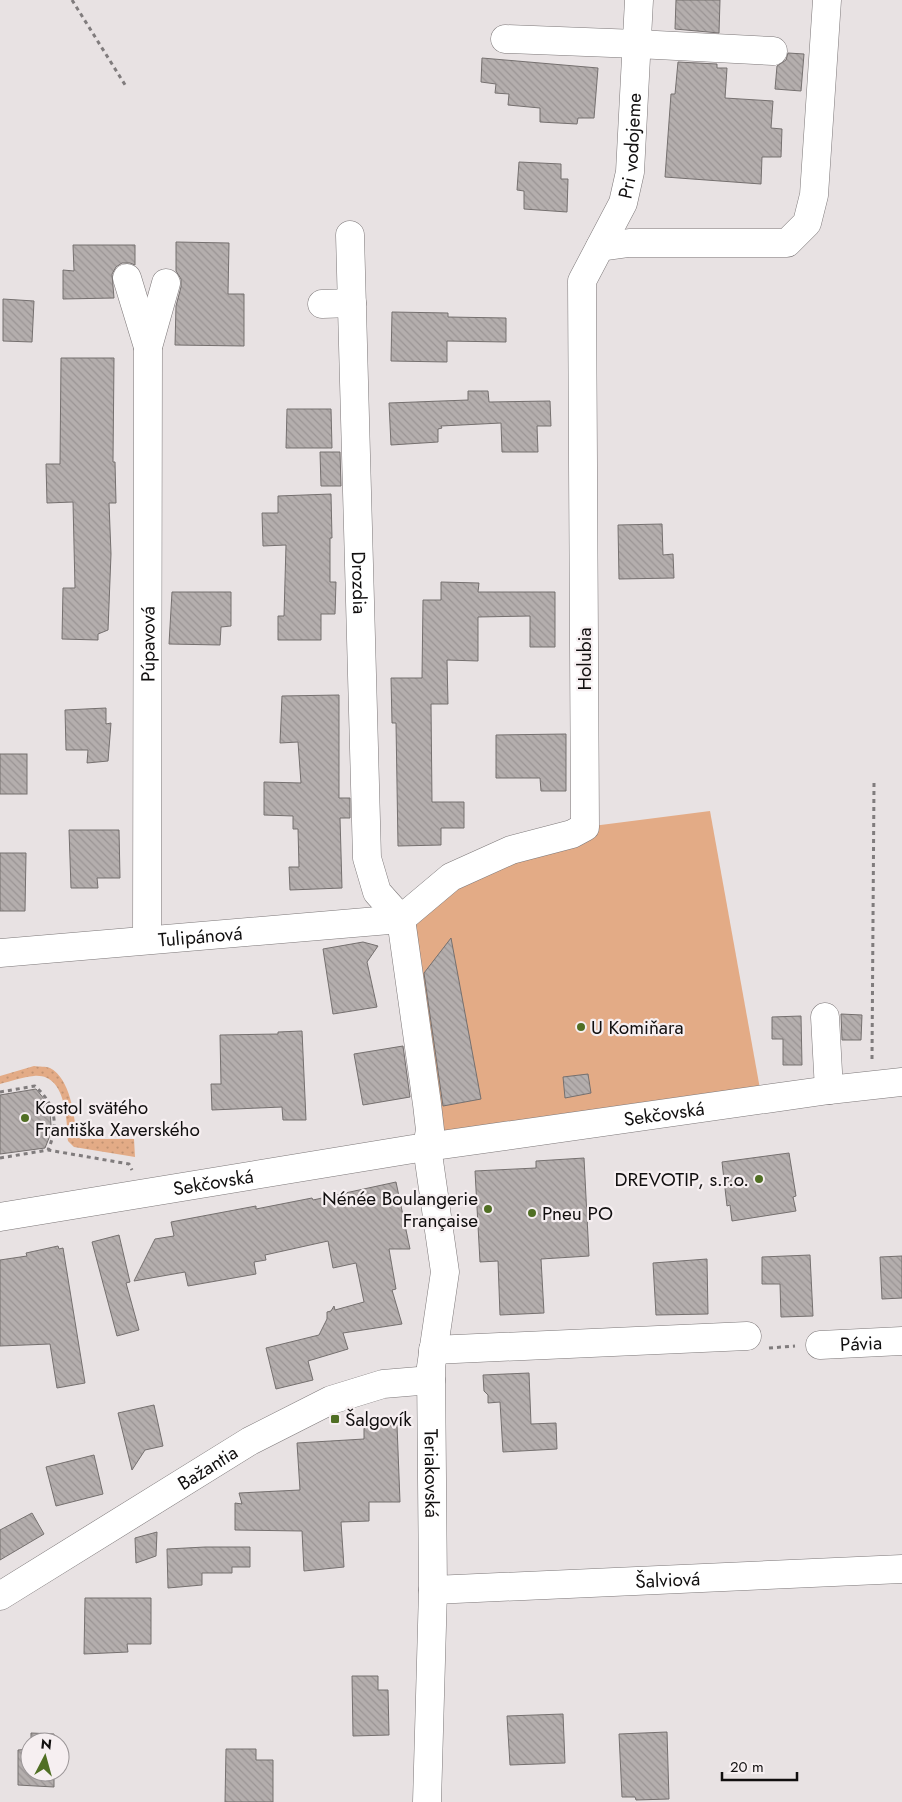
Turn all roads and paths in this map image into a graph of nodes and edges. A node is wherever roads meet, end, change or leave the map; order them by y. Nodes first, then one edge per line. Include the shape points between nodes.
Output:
1 (72, 0) edge
2 (639, 0) edge
3 (827, 0) edge
4 (506, 39) dead end
5 (637, 44) junction
6 (773, 51) dead end
7 (127, 88) dead end
8 (350, 235) dead end
9 (600, 247) junction
10 (128, 278) dead end
11 (582, 281) joint
12 (166, 283) dead end
13 (352, 303) junction
14 (322, 304) dead end
15 (148, 347) junction
16 (874, 783) dead end
17 (400, 919) junction
18 (147, 940) junction
19 (0, 953) edge
20 (825, 1017) dead end
21 (902, 1082) edge
22 (871, 1084) junction
23 (829, 1090) junction
24 (0, 1092) edge
25 (427, 1147) junction
26 (48, 1150) junction
27 (0, 1158) edge
28 (133, 1175) dead end
29 (0, 1217) edge
30 (747, 1336) dead end
31 (902, 1341) edge
32 (820, 1345) dead end
33 (432, 1350) junction
34 (431, 1380) junction
35 (902, 1569) edge
36 (433, 1590) junction
37 (0, 1596) edge
38 (427, 1802) edge

1 - 7 path
2 - 5 street, Pri vodojeme
3 - 9 street via 814,195 807,224 787,243 628,242
4 - 5 street
5 - 6 street
5 - 9 street, Pri vodojeme via 630,172 623,203
8 - 13 street, Drozdia
9 - 11 street, Pri vodojeme
10 - 15 street
11 - 17 street, Holubia via 585,827 572,834 511,850 451,877
12 - 15 street
13 - 14 street
13 - 17 street, Drozdia via 367,858 377,892
15 - 18 street, Púpavová
16 - 22 path
17 - 18 street, Tulipánová
17 - 25 street via 430,1130
18 - 19 street, Tulipánová
20 - 23 street
21 - 22 street, Sekčovská
22 - 23 street, Sekčovská
23 - 25 street, Sekčovská
24 - 26 path via 35,1086 46,1096 54,1111 52,1142
25 - 29 street, Sekčovská
25 - 33 street, Teriakovská via 445,1272
26 - 27 path
26 - 28 path via 130,1164
30 - 33 street
31 - 32 street, Pávia
33 - 34 street, Teriakovská
34 - 36 street, Teriakovská
34 - 37 street, Bažantia via 383,1384 331,1400 250,1441
35 - 36 street, Šalviová
36 - 38 street, Teriakovská

